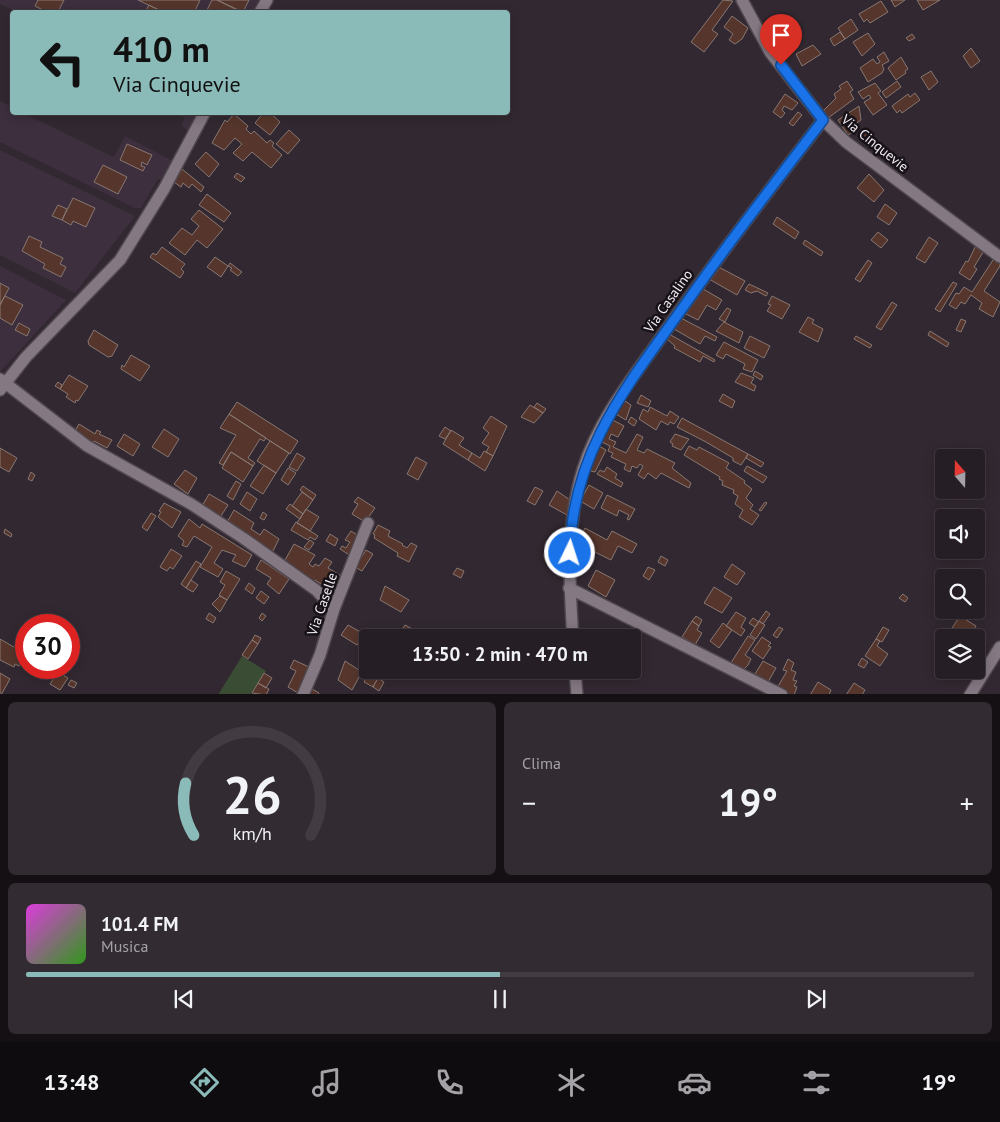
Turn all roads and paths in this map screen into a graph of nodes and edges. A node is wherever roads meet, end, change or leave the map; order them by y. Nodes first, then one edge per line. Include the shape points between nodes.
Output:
1 (742, 0) edge
2 (203, 115) edge
3 (823, 120) junction
4 (1000, 257) edge
5 (2, 384) edge
6 (368, 524) dead end
7 (569, 588) junction
8 (334, 609) junction
9 (572, 629) edge
10 (1000, 647) edge
11 (576, 679) edge
12 (303, 694) edge
13 (577, 694) edge
14 (782, 694) edge
15 (970, 694) edge

1 - 3 street, Via Cinquevie via 770,52
2 - 5 street via 120,260
3 - 4 street, Via Cinquevie via 846,142
3 - 7 street, Via Casalino via 734,235 620,395 601,430 584,468 576,504 570,536
5 - 8 street via 72,437 199,509 316,590
6 - 8 street, Via Caselle
7 - 9 street, Via Casalino
7 - 14 street
8 - 12 street, Via Caselle via 320,655
10 - 15 street
11 - 13 street

